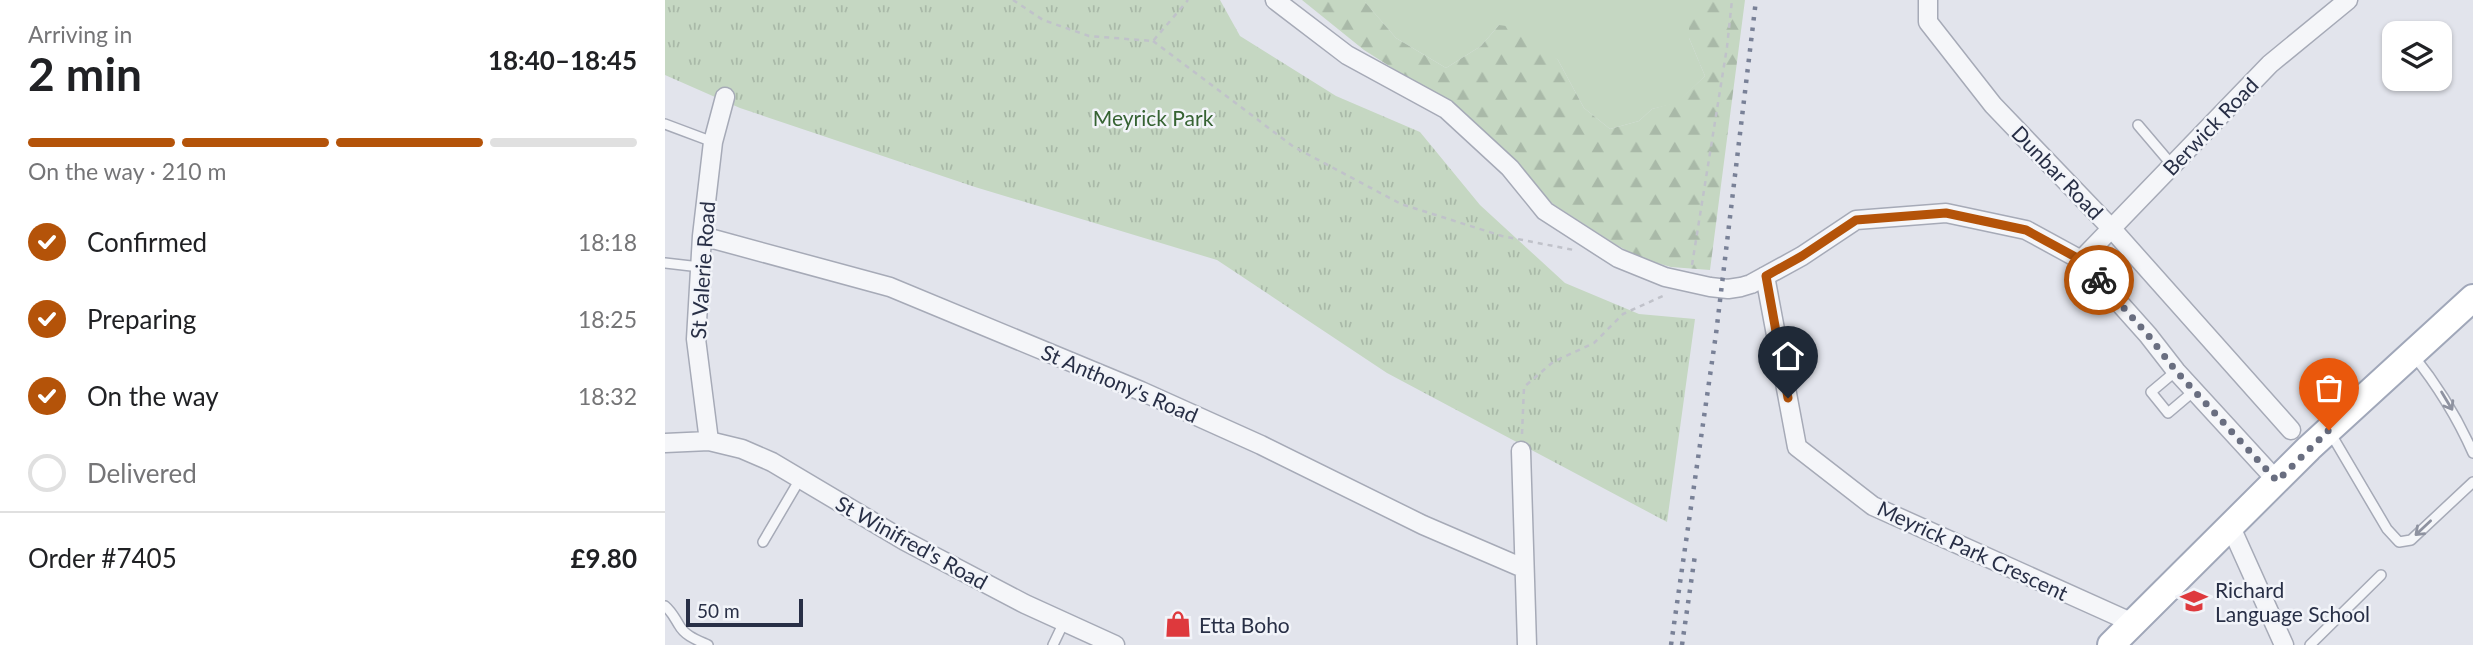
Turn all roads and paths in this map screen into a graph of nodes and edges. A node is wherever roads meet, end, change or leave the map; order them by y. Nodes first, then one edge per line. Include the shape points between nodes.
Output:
1 (1013, 0) edge
2 (1188, 0) edge
3 (1275, 0) edge
4 (1732, 0) edge
5 (1927, 0) edge
6 (2348, 0) edge
7 (1153, 41) junction
8 (725, 97) dead end
9 (665, 124) edge
10 (2138, 125) dead end
11 (713, 142) junction
12 (2172, 165) junction
13 (2112, 229) junction
14 (702, 236) junction
15 (1580, 251) dead end
16 (2081, 260) junction
17 (665, 263) edge
18 (700, 267) junction
19 (1766, 276) junction
20 (1689, 284) junction
21 (2473, 298) edge
22 (2412, 354) junction
23 (2176, 371) junction
24 (2194, 391) junction
25 (2291, 430) dead end
26 (2329, 430) junction
27 (709, 441) junction
28 (665, 443) edge
29 (1521, 451) joint
30 (2473, 453) edge
31 (800, 478) junction
32 (2277, 481) junction
33 (2473, 482) edge
34 (2230, 525) junction
35 (763, 542) dead end
36 (1523, 568) junction
37 (2381, 575) dead end
38 (665, 606) edge
39 (1064, 622) junction
40 (2133, 623) junction
41 (708, 645) edge
42 (1053, 645) edge
43 (1115, 645) edge
44 (1527, 645) edge
45 (2111, 645) edge
46 (2284, 645) edge
47 (2310, 645) edge

1 - 7 path via 1043,20 1089,36
2 - 7 path
3 - 20 street via 1347,55 1446,109 1510,168 1545,211 1618,258
4 - 20 path
5 - 13 street, Dunbar Road via 1928,22 1993,105
6 - 12 street, Berwick Road via 2270,64
7 - 15 path via 1294,147 1401,204 1502,236
8 - 11 street, St Valerie Road
9 - 11 lane
10 - 12 lane
11 - 14 street, St Valerie Road
12 - 13 street, Berwick Road
13 - 16 street, Berwick Road
13 - 25 street, Dunbar Road
14 - 18 street, St Valerie Road
14 - 36 street, St Anthony's Road via 901,292 1140,391
16 - 19 street via 2026,230 1946,213 1856,220
16 - 23 street
17 - 18 lane
18 - 27 street, St Valerie Road via 696,339
19 - 20 street via 1728,289
19 - 40 street, Meyrick Park Crescent via 1797,447 1873,506
20 - 29 path via 1623,314 1594,343 1553,362 1524,387
21 - 22 main road
22 - 26 main road
22 -> 30 lane via 2441,392
23 - 24 street
23 - 24 lane via 2151,392 2168,413
24 - 32 street
26 - 32 main road
33 -> 26 lane via 2411,540 2399,542 2386,529
27 - 28 street
27 - 31 street, St Winifred's Road via 762,457
29 - 36 street
31 - 35 lane
31 - 39 street, St Winifred's Road via 905,541
32 - 34 main road
34 - 40 main road
34 - 46 street
36 - 44 street
37 - 47 lane
38 - 41 lane via 688,636
39 - 42 lane
39 - 43 street, St Winifred's Road
40 - 45 main road

